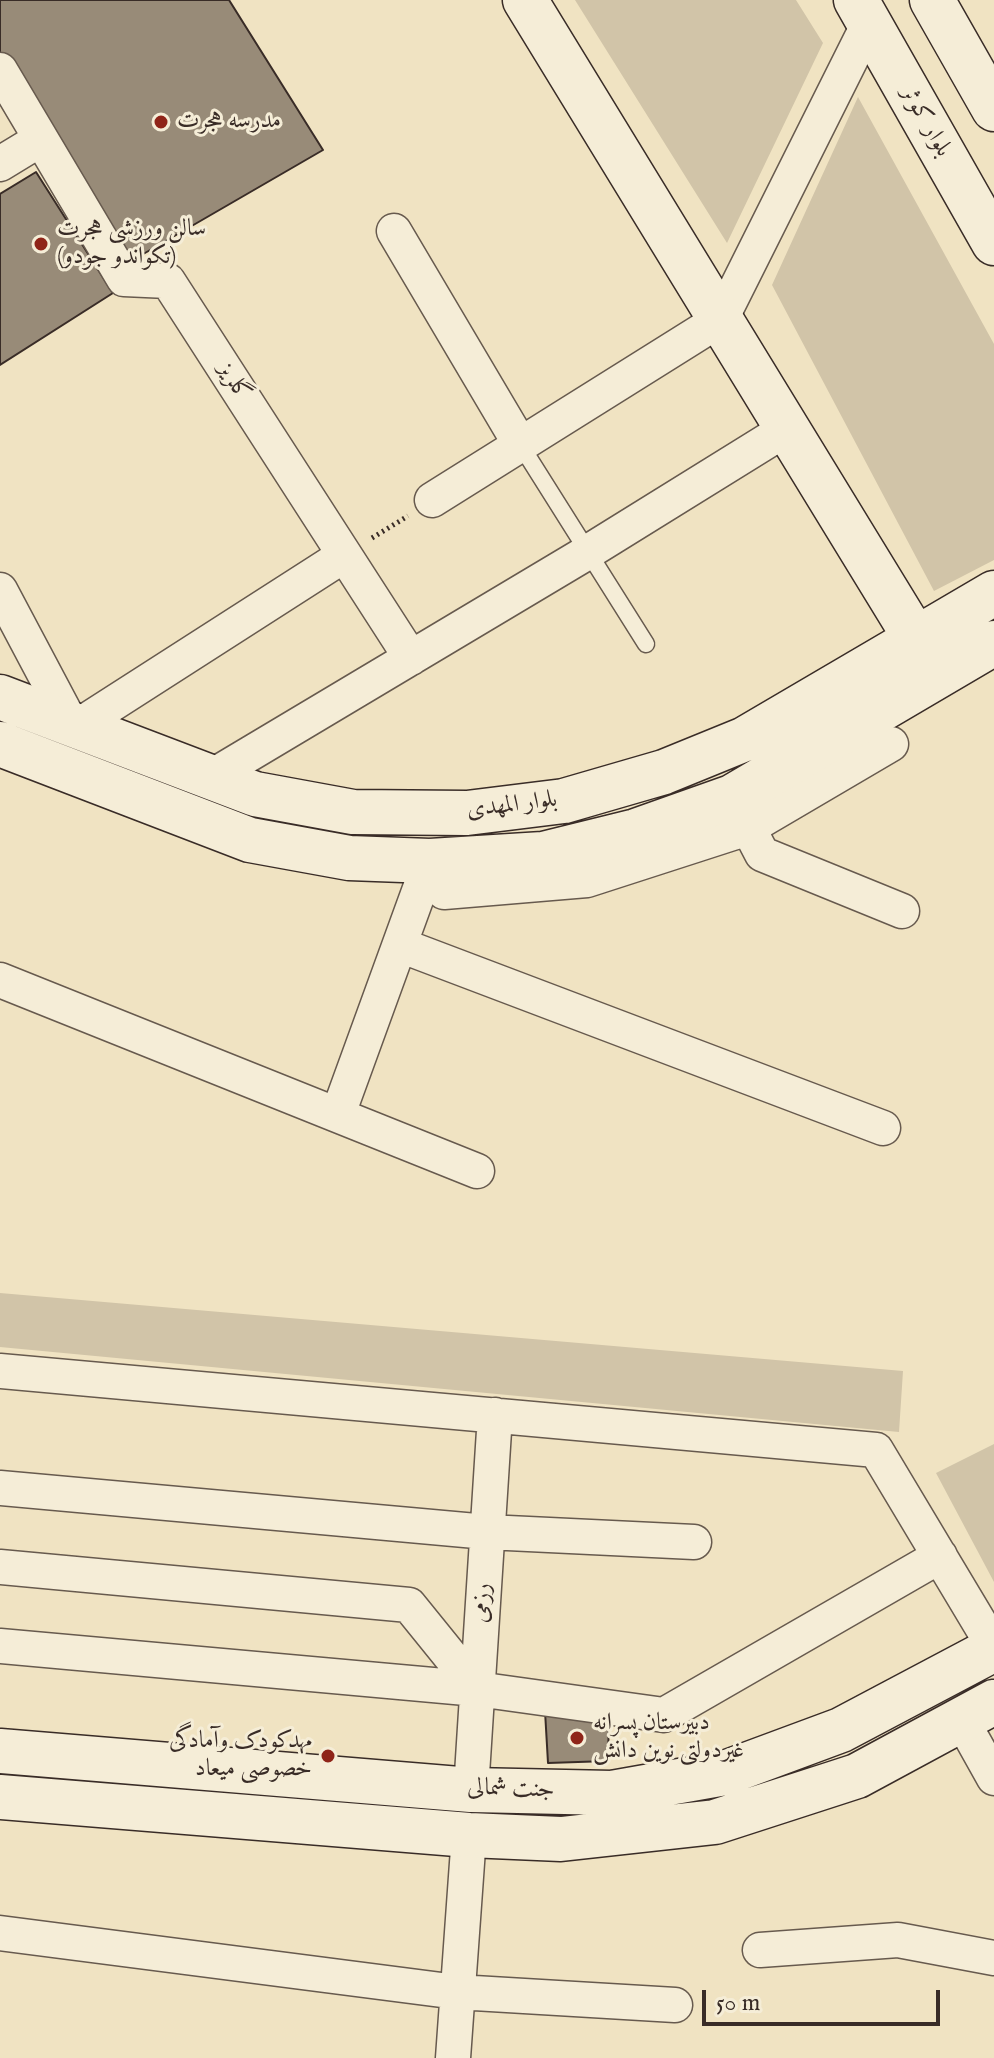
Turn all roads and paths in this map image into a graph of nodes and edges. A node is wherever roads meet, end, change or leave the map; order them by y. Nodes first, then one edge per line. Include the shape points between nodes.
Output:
1 (525, 0) edge
2 (932, 0) edge
3 (862, 12) edge
4 (0, 70) edge
5 (994, 109) edge
6 (41, 139) junction
7 (0, 164) edge
8 (394, 231) dead end
9 (994, 243) edge
10 (721, 319) junction
11 (788, 428) junction
12 (520, 444) junction
13 (432, 500) joint
14 (588, 552) junction
15 (343, 556) junction
16 (0, 590) edge
17 (994, 593) edge
18 (916, 639) junction
19 (994, 643) edge
20 (646, 644) dead end
21 (411, 658) junction
22 (0, 697) edge
23 (75, 725) junction
24 (0, 744) edge
25 (891, 744) dead end
26 (211, 777) junction
27 (353, 812) junction
28 (740, 812) junction
29 (349, 858) junction
30 (437, 876) junction
31 (902, 911) dead end
32 (400, 945) junction
33 (0, 980) edge
34 (338, 1114) junction
35 (883, 1128) dead end
36 (477, 1171) dead end
37 (0, 1371) edge
38 (495, 1415) junction
39 (0, 1488) edge
40 (487, 1532) junction
41 (694, 1542) dead end
42 (940, 1556) junction
43 (0, 1567) edge
44 (0, 1646) edge
45 (994, 1648) edge
46 (477, 1689) junction
47 (978, 1711) edge
48 (0, 1751) edge
49 (994, 1778) edge
50 (335, 1779) junction
51 (471, 1790) junction
52 (0, 1797) edge
53 (329, 1824) junction
54 (469, 1835) junction
55 (0, 1933) edge
56 (760, 1950) dead end
57 (994, 1958) edge
58 (457, 1992) junction
59 (675, 2005) dead end
60 (453, 2058) edge

1 - 10 main road
2 - 5 main road
3 - 9 main road, بلوار کوثر
3 - 10 street
4 - 6 street, گلریز
6 - 7 street
6 - 15 street, گلریز via 124,279 168,281
8 - 12 street
10 - 11 main road
10 - 12 street
11 - 14 street
11 - 18 main road
12 - 13 street
12 - 14 lane
13 - 15 path
14 - 20 lane
14 - 21 street
15 - 21 street, گلریز
15 - 23 street
16 - 23 street
17 - 18 main road, بلوار المهدی
18 - 27 main road, بلوار المهدی via 745,739 664,772 564,801 467,813
19 - 28 main road, بلوار المهدی
21 - 26 street
22 - 23 main road, بلوار المهدی
23 - 26 main road, بلوار المهدی
24 - 29 main road, بلوار المهدی via 250,840
25 - 28 street
26 - 27 main road, بلوار المهدی via 255,794
27 - 29 main road
28 - 30 main road, بلوار المهدی
28 - 31 street via 762,854
29 - 30 main road, بلوار المهدی
30 - 32 street
32 - 34 street
32 - 35 street
33 - 34 street
34 - 36 street
37 - 38 street
38 - 40 street, رزمی
38 - 42 street via 876,1450
39 - 40 street
40 - 41 street
40 - 46 street, رزمی
42 - 45 street
42 - 46 street via 664,1715
43 - 46 street via 409,1605
44 - 46 street
45 - 51 main road, جنت شمالی via 841,1730 725,1773 612,1793
46 - 51 street, رزمی
47 - 49 street
47 - 54 main road, جنت شمالی via 857,1776 715,1822 561,1839
48 - 50 main road, جنت شمالی
50 - 51 main road, جنت شمالی
50 - 53 main road
52 - 53 main road, جنت شمالی
53 - 54 main road, جنت شمالی
54 - 58 street
55 - 58 street
56 - 57 street via 898,1940
58 - 59 street
58 - 60 street

